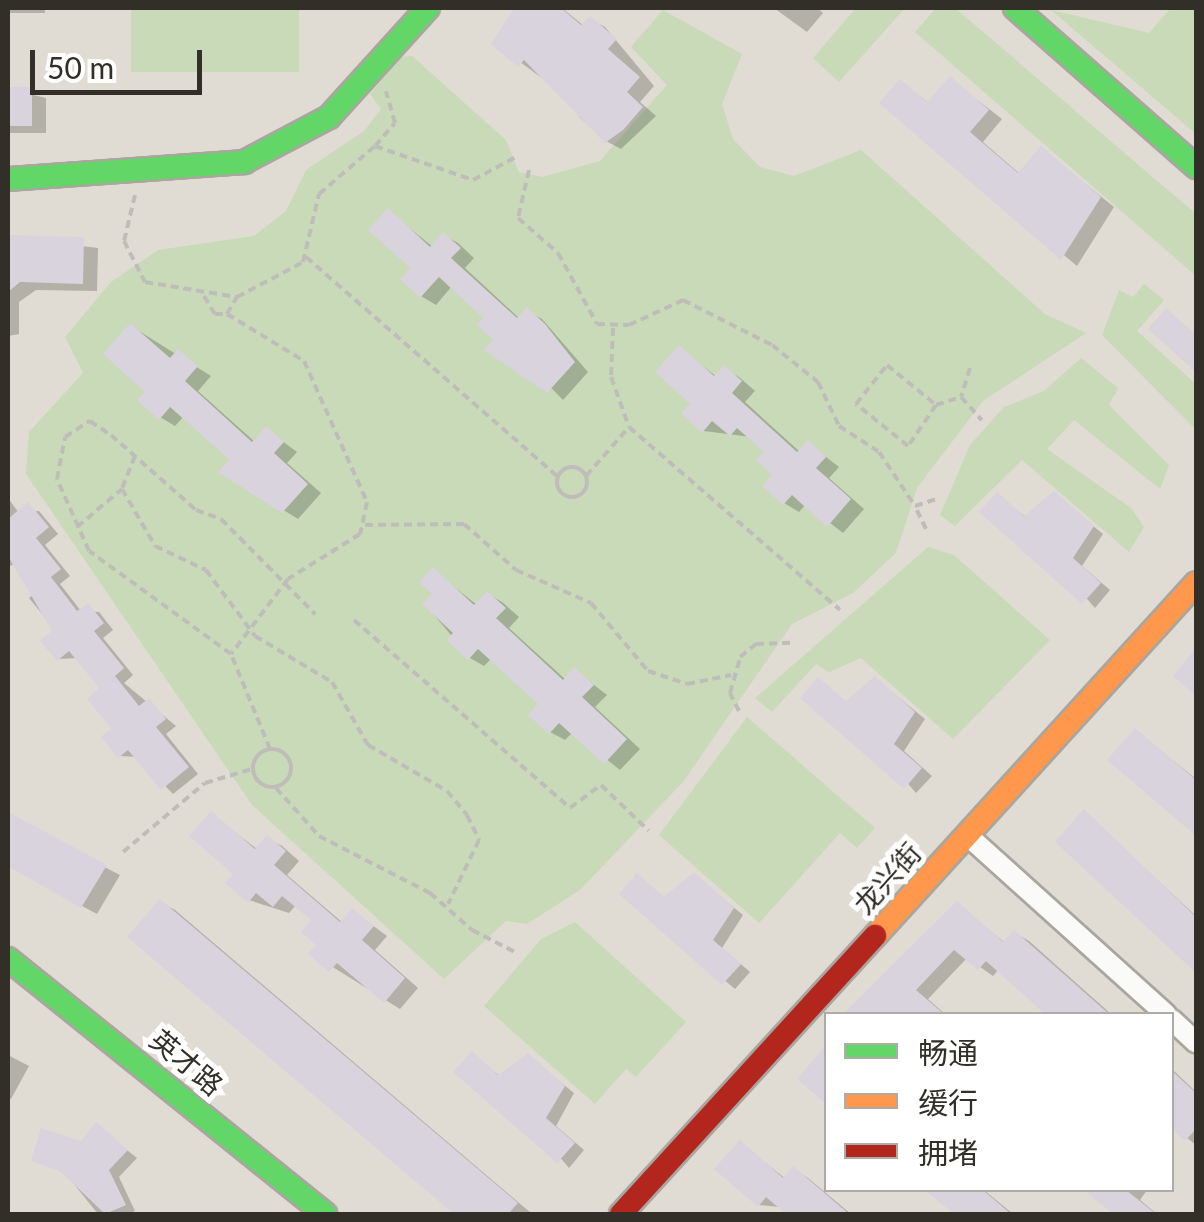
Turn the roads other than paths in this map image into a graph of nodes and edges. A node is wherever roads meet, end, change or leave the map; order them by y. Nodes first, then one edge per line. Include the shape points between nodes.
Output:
1 (428, 8) edge
2 (1016, 8) edge
3 (1196, 168) edge
4 (8, 179) edge
5 (1196, 583) edge
6 (967, 834) junction
7 (8, 959) edge
8 (8, 976) edge
9 (1164, 1012) edge
10 (1174, 1022) edge
11 (1196, 1042) edge
12 (303, 1214) edge
13 (324, 1214) edge
14 (621, 1214) edge

1 - 4 street via 329,117 266,153 202,172
2 - 3 street
5 - 6 street, 龙兴街
6 - 9 street
6 - 14 street, 龙兴街
7 - 13 street, 英才路
8 - 12 street, 英才路
10 - 11 street

